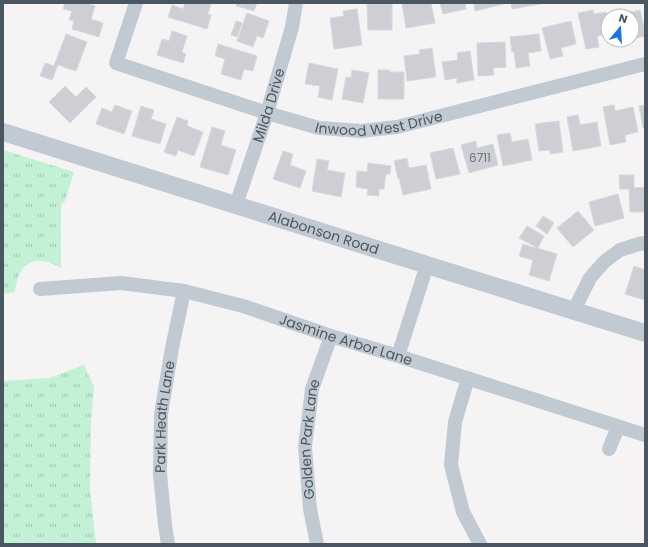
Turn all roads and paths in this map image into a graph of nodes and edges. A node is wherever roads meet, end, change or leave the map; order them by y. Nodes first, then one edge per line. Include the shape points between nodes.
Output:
1 (136, 3) edge
2 (296, 3) edge
3 (645, 64) edge
4 (267, 112) junction
5 (3, 132) edge
6 (236, 205) junction
7 (645, 243) edge
8 (427, 266) junction
9 (40, 289) dead end
10 (184, 291) junction
11 (574, 310) junction
12 (645, 332) edge
13 (331, 336) junction
14 (398, 356) junction
15 (468, 378) junction
16 (618, 427) junction
17 (645, 435) edge
18 (610, 449) dead end
19 (168, 544) edge
20 (317, 544) edge
21 (480, 544) edge

1 - 4 street, Inwood West Drive via 116,64
2 - 4 street, Milda Drive via 292,27
3 - 4 street, Inwood West Drive via 398,127 362,131 319,128
4 - 6 street, Milda Drive
5 - 6 street, Alabonson Road
6 - 8 street, Alabonson Road
7 - 11 street via 620,250 604,262 590,278
8 - 11 street, Alabonson Road
8 - 14 street
9 - 10 street, Jasmine Arbor Lane via 121,283
10 - 13 street, Jasmine Arbor Lane via 243,306
10 - 19 street, Park Heath Lane via 161,414 160,474
11 - 12 street, Alabonson Road
13 - 14 street, Jasmine Arbor Lane
13 - 20 street, Golden Park Lane via 312,389 305,447 310,509
14 - 15 street, Jasmine Arbor Lane
15 - 16 street, Jasmine Arbor Lane
15 - 21 street via 455,422 451,465 463,512
16 - 17 street, Jasmine Arbor Lane
16 - 18 street

